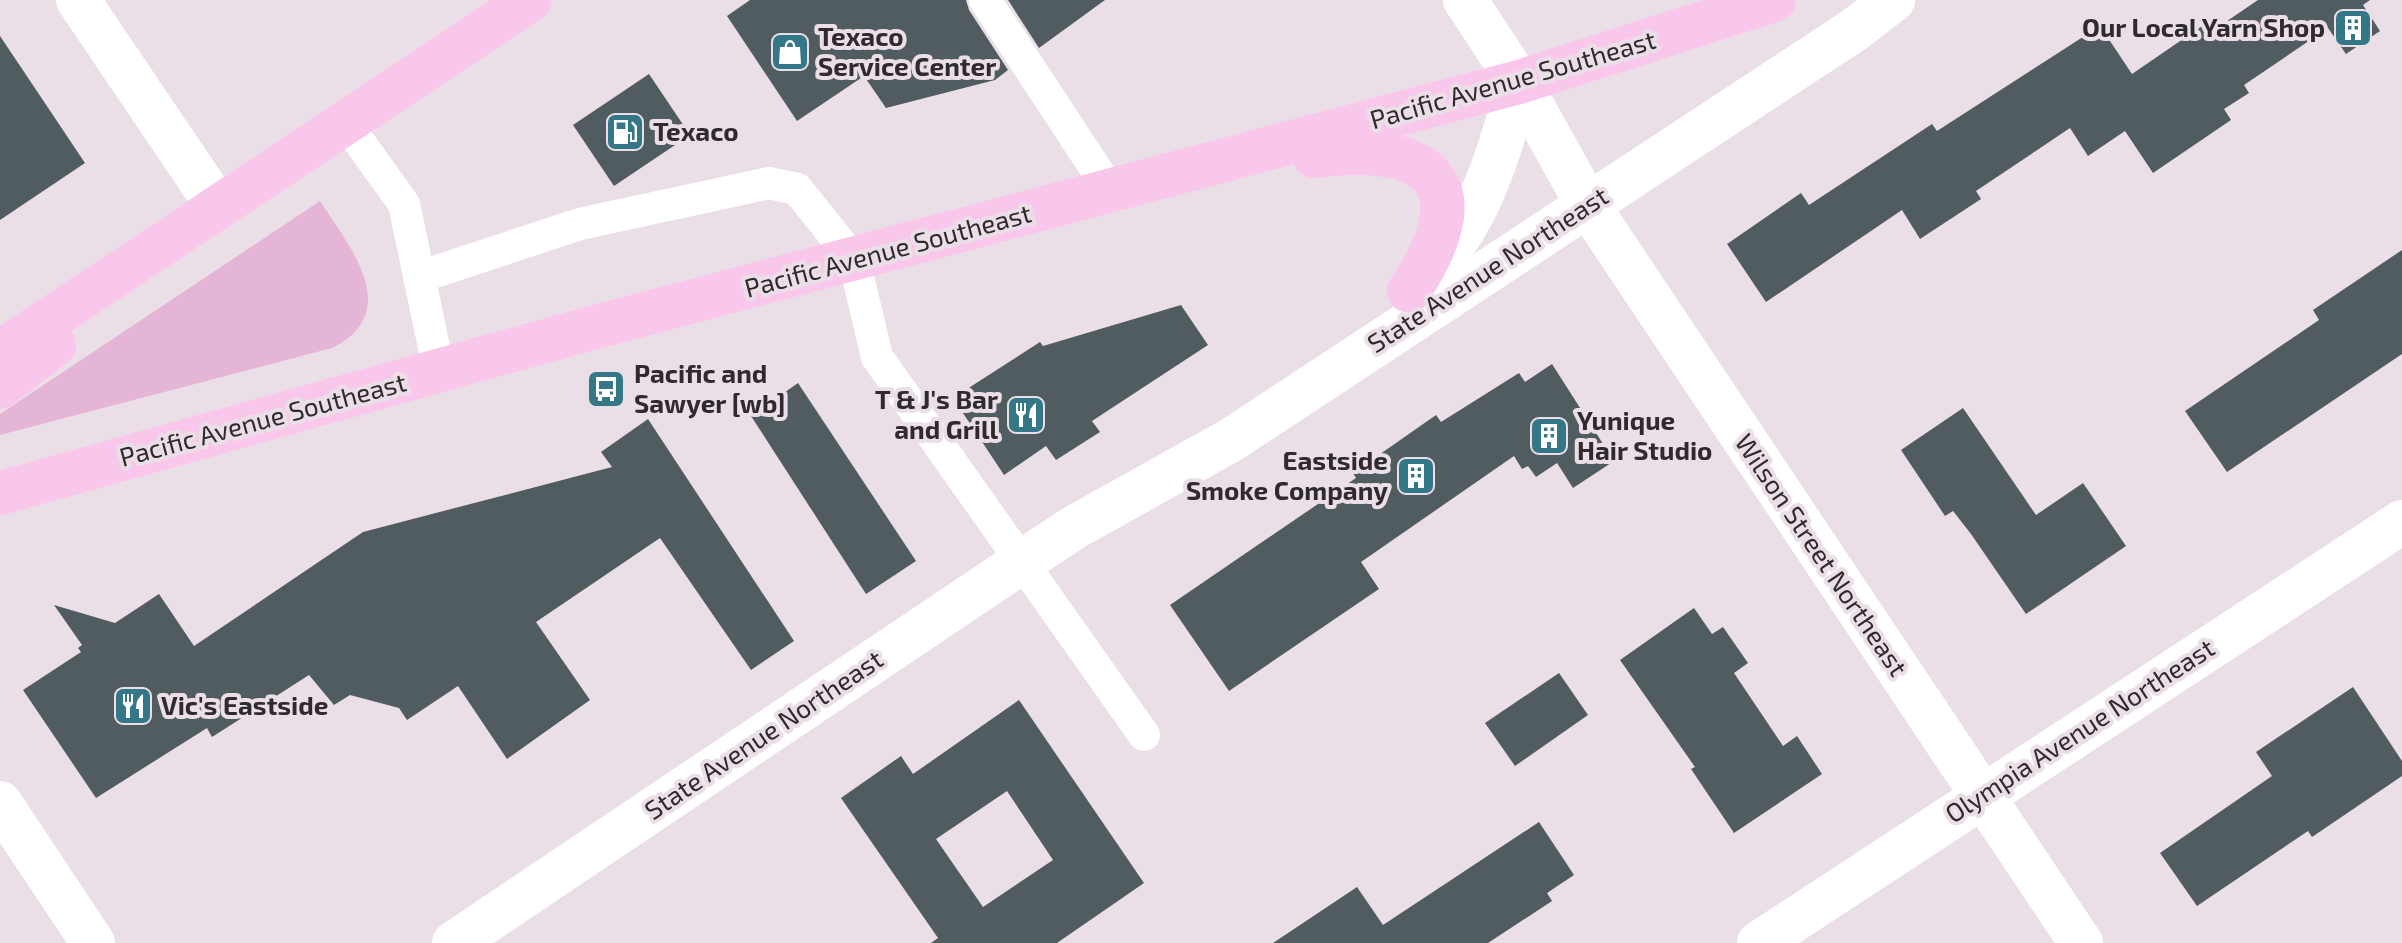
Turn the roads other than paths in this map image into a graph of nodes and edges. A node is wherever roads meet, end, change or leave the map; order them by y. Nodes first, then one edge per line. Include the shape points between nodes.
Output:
1 (78, 0) edge
2 (530, 0) edge
3 (985, 0) edge
4 (1465, 0) edge
5 (1774, 0) edge
6 (1893, 0) edge
7 (1519, 82) junction
8 (345, 122) junction
9 (1177, 175) junction
10 (1111, 192) junction
11 (1587, 204) junction
12 (218, 207) junction
13 (854, 260) junction
14 (419, 277) junction
15 (1409, 291) junction
16 (0, 352) edge
17 (439, 371) junction
18 (0, 387) edge
19 (0, 493) edge
20 (2402, 522) edge
21 (1075, 527) junction
22 (1023, 561) junction
23 (1144, 735) dead end
24 (1981, 795) junction
25 (0, 803) edge
26 (93, 943) edge
27 (454, 943) edge
28 (1759, 943) edge
29 (2081, 943) edge

1 - 12 street
2 - 8 main road
3 - 10 lane
4 - 7 street, Wilson Street Northeast
5 - 7 main road, Pacific Avenue Southeast
6 - 11 street, State Avenue Northeast
7 - 9 main road, Pacific Avenue Southeast
7 - 11 street, Wilson Street Northeast
7 - 15 street, State Avenue Northeast via 1471,223 1443,262
8 - 12 main road
8 - 14 lane via 404,204
9 - 10 main road, Pacific Avenue Southeast
9 - 15 main road via 1358,154 1389,153 1421,166 1437,185 1445,209 1440,235
10 - 13 main road, Pacific Avenue Southeast
11 - 21 street, State Avenue Northeast via 1231,440
11 - 24 street, Wilson Street Northeast
12 - 16 main road
12 - 18 main road
13 - 14 lane via 797,189 769,183 580,224
13 - 17 main road, Pacific Avenue Southeast
13 - 22 lane via 877,357
14 - 17 lane
15 - 21 street, State Avenue Northeast via 1222,416
17 - 19 main road, Pacific Avenue Southeast
20 - 24 street, Olympia Avenue Northeast
21 - 22 street, State Avenue Northeast
22 - 23 lane
22 - 27 street, State Avenue Northeast
24 - 28 street, Olympia Avenue Northeast
24 - 29 street, Wilson Street Northeast
25 - 26 street

